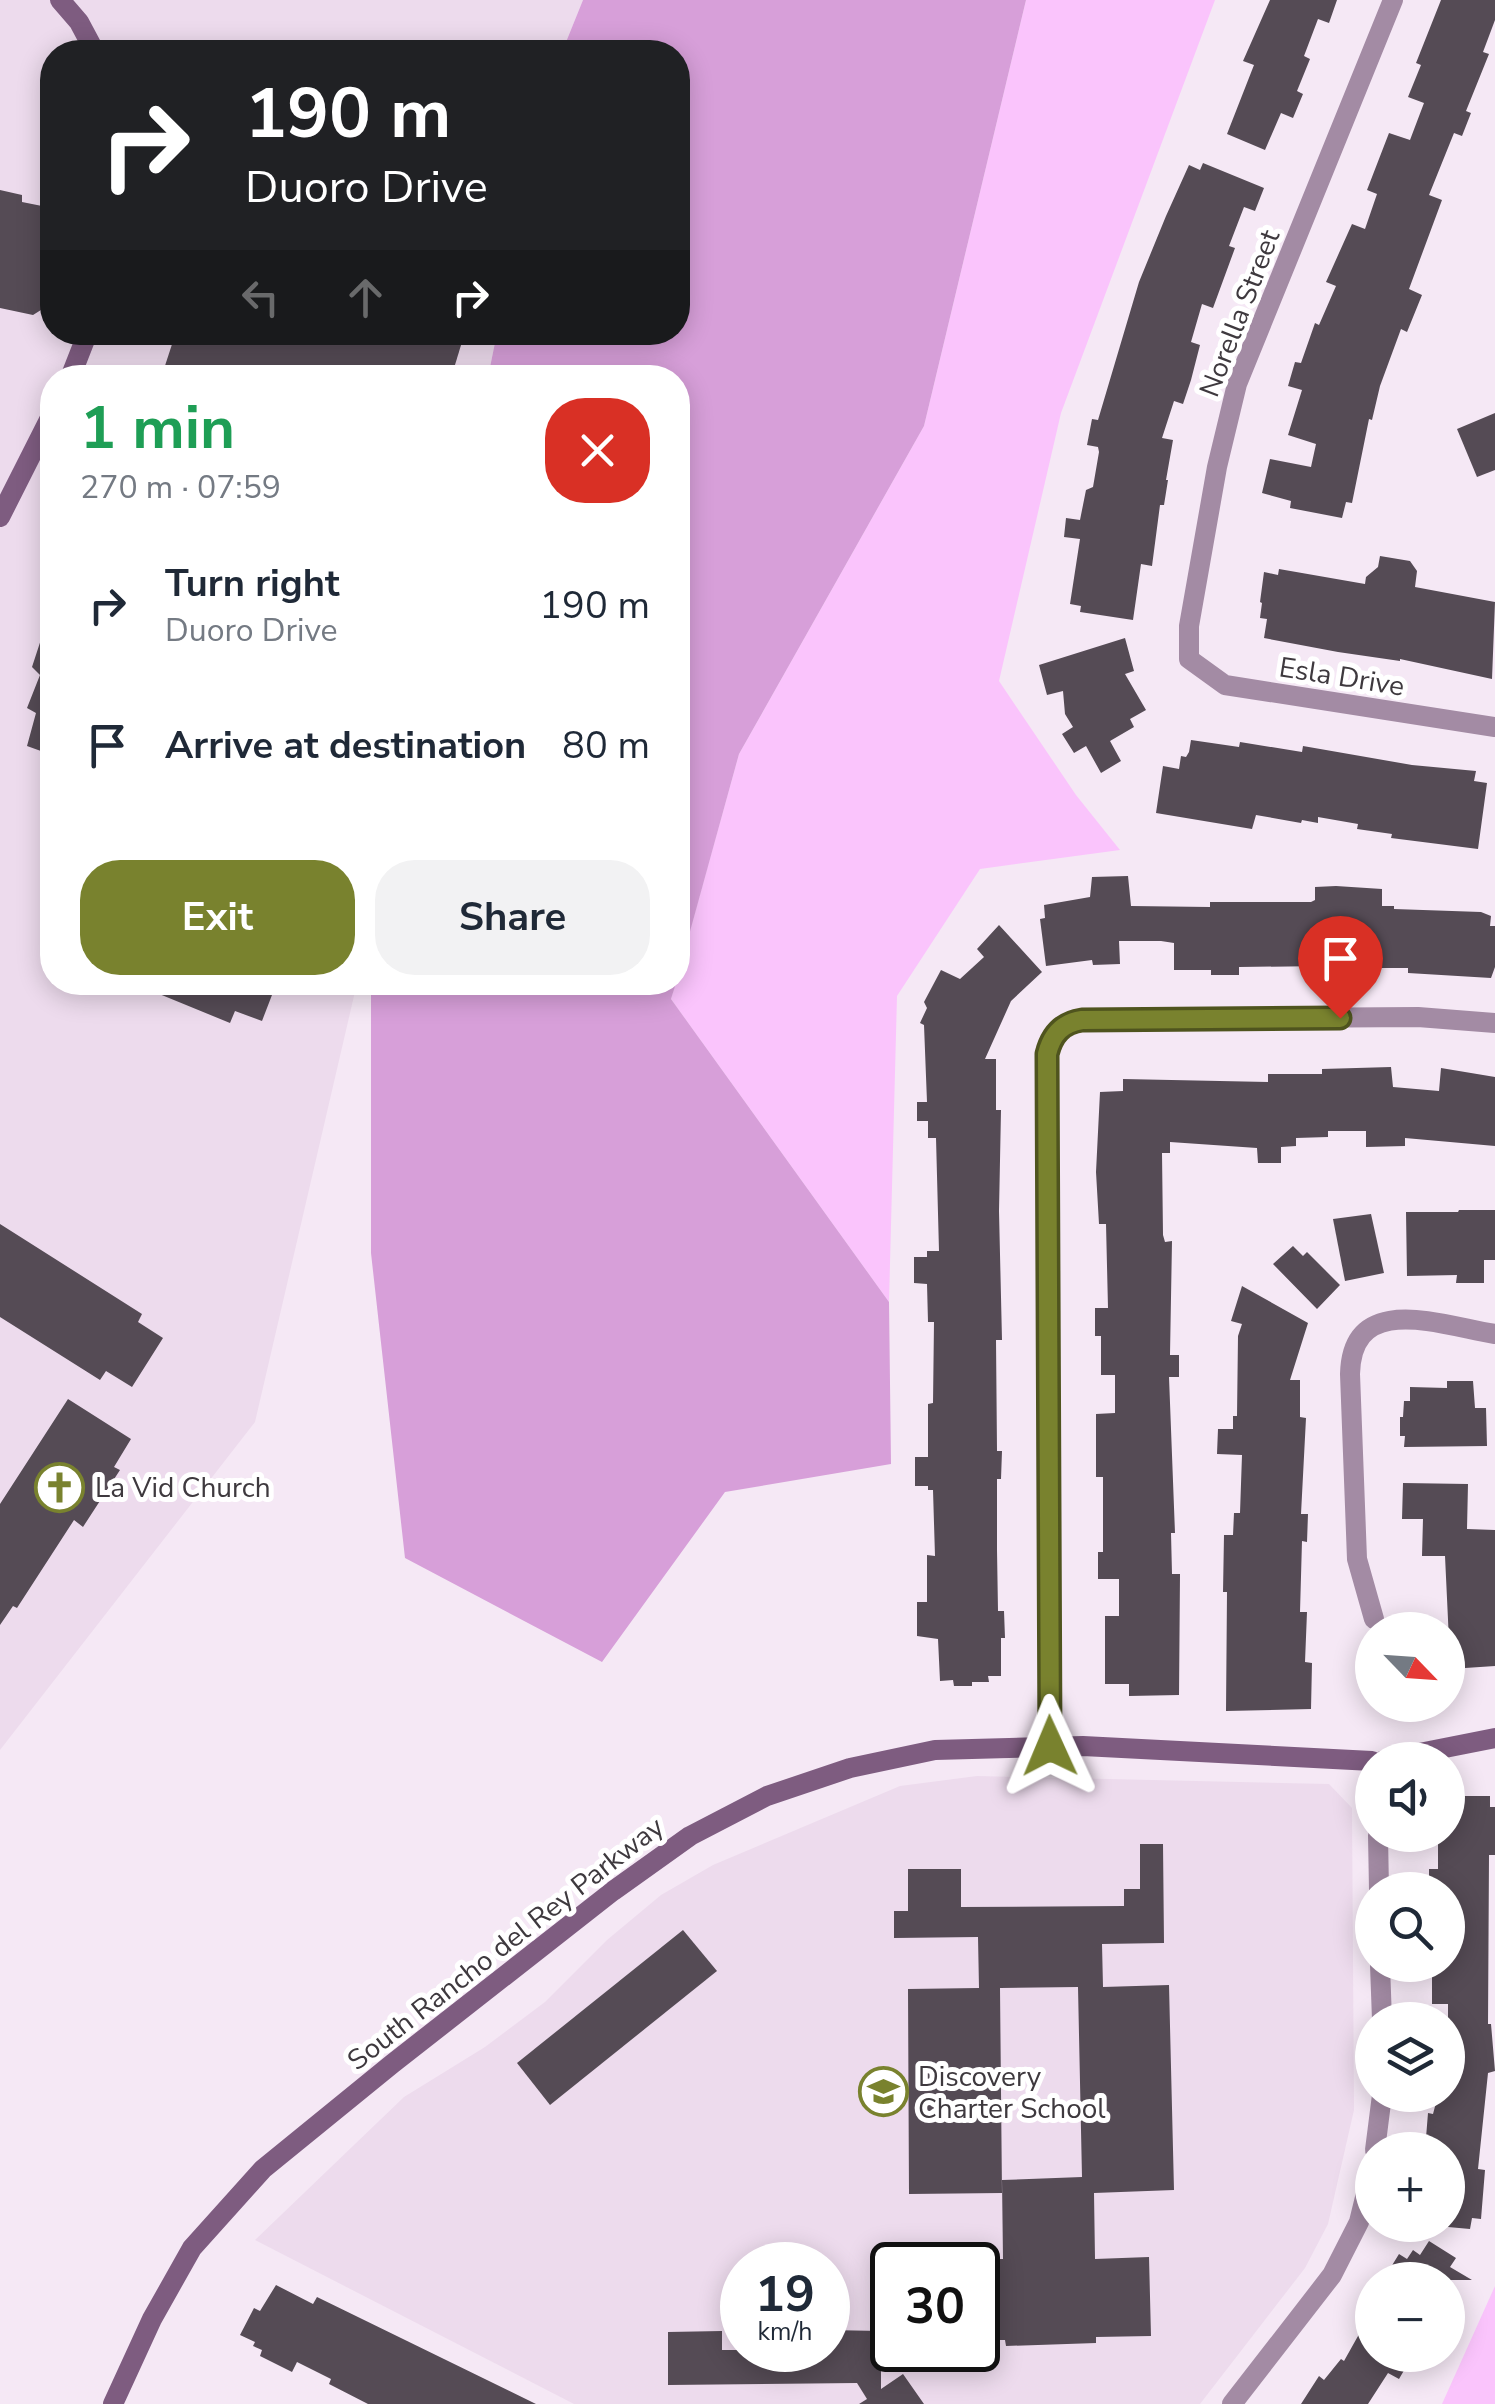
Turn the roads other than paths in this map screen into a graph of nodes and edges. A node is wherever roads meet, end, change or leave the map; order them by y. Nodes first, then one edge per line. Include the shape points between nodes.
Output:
1 (60, 0) edge
2 (1393, 0) edge
3 (89, 40) edge
4 (40, 438) edge
5 (0, 517) edge
6 (1189, 659) joint
7 (1495, 727) edge
8 (1495, 1023) edge
9 (1495, 1334) edge
10 (1372, 1612) edge
11 (1495, 1738) edge
12 (1465, 1744) edge
13 (1050, 1746) junction
14 (1355, 1760) edge
15 (1355, 2230) edge
16 (113, 2404) edge
17 (1232, 2404) edge

1 - 3 street
2 - 6 street, Norella Street via 1237,384 1189,626
4 - 5 street
6 - 7 street, Esla Drive via 1225,685
8 - 13 street via 1418,1017 1082,1020 1056,1033 1047,1054
9 - 10 street via 1394,1318 1370,1327 1354,1348 1357,1559
11 - 12 street
13 - 14 street, South Rancho del Rey Parkway
13 - 16 street, South Rancho del Rey Parkway via 935,1750 850,1768 767,1796 690,1836 264,2169 192,2248
15 - 17 street via 1332,2274

